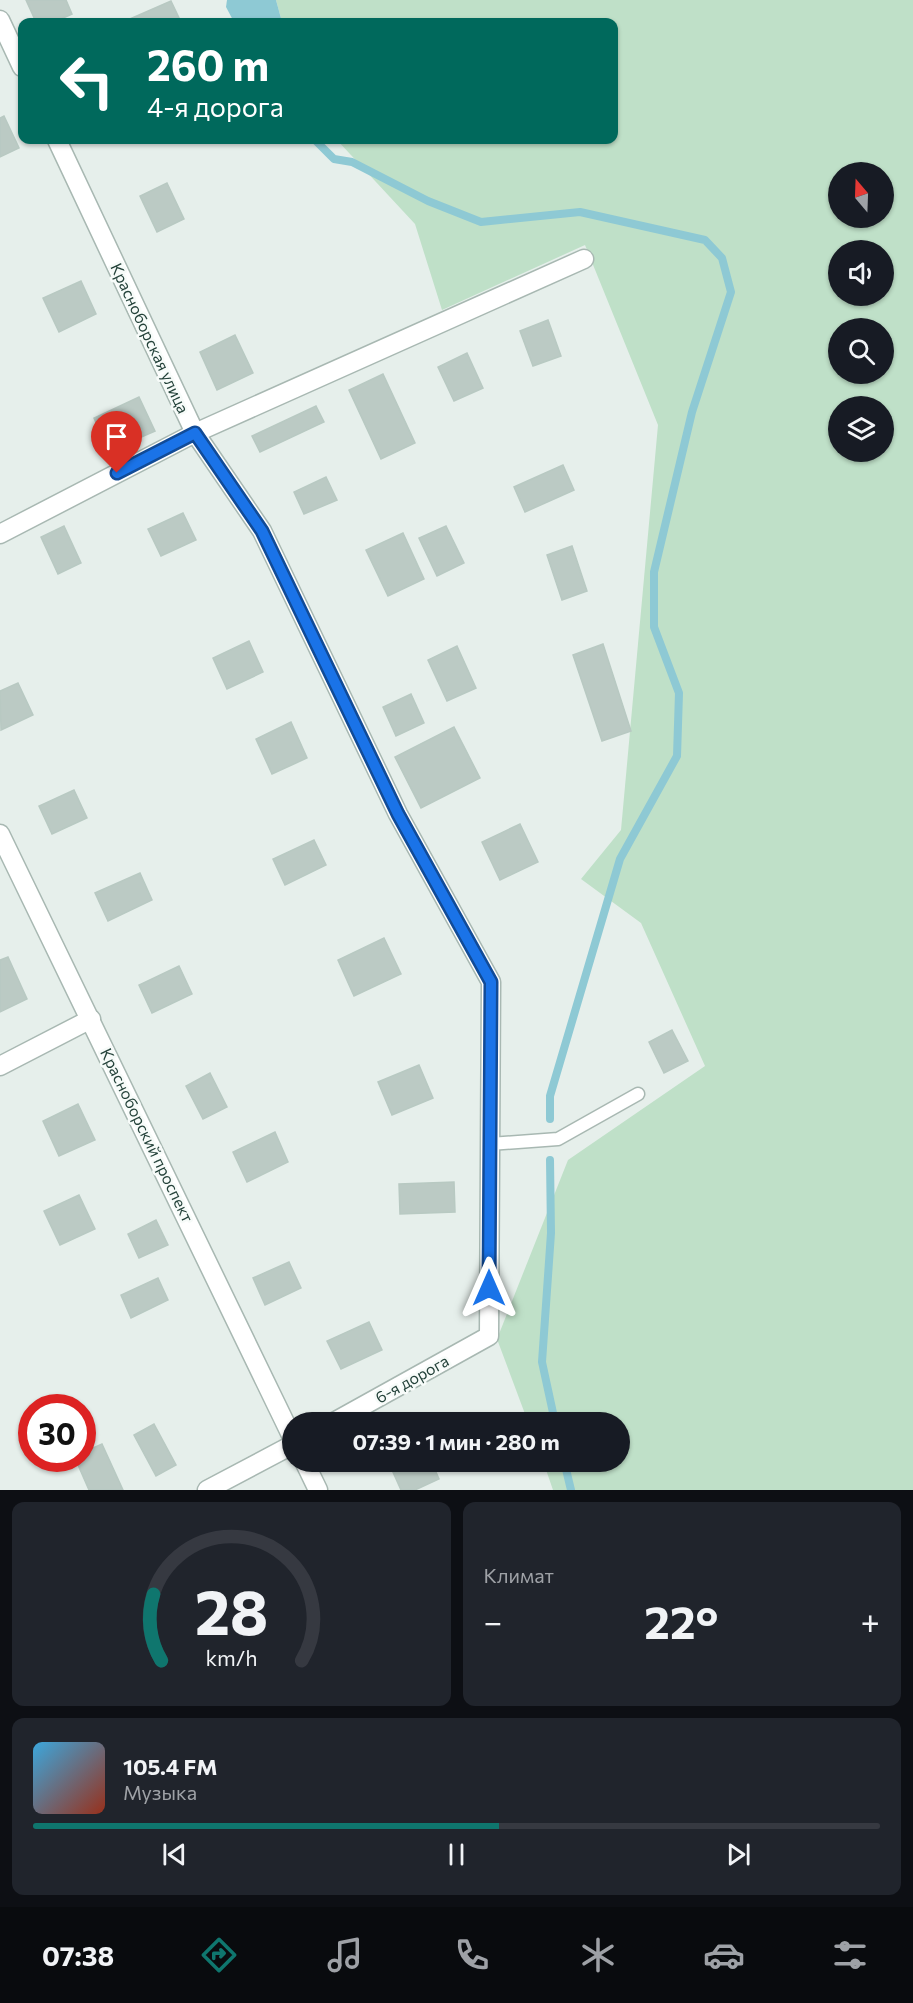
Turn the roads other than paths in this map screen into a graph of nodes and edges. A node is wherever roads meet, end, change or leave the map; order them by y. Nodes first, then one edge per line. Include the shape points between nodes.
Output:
1 (0, 20) edge
2 (18, 58) edge
3 (59, 144) edge
4 (585, 259) dead end
5 (195, 433) junction
6 (0, 534) edge
7 (0, 834) edge
8 (91, 1019) junction
9 (0, 1066) edge
10 (638, 1094) dead end
11 (490, 1144) junction
12 (489, 1336) joint
13 (352, 1412) edge
14 (282, 1416) edge
15 (282, 1450) edge
16 (309, 1472) edge
17 (207, 1490) edge
18 (318, 1490) edge

1 - 2 street
3 - 5 street, Красноборская улица
4 - 5 street
5 - 6 street
5 - 11 street, Красноборская улица via 262,531 398,814 491,982
7 - 8 street, Красноборский проспект
8 - 9 street
8 - 14 street, Красноборский проспект
10 - 11 lane via 558,1139
11 - 12 street, Красноборская улица
12 - 13 street, 6-я дорога
15 - 17 street
16 - 18 street

